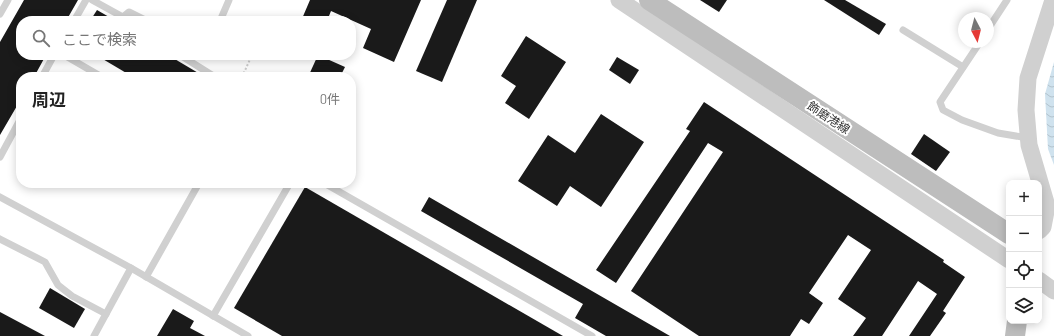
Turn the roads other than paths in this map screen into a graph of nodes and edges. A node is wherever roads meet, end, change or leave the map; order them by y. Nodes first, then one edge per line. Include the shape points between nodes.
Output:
1 (8, 0) edge
2 (86, 0) edge
3 (92, 0) edge
4 (229, 0) edge
5 (620, 0) edge
6 (649, 0) edge
7 (1007, 0) edge
8 (1053, 0) edge
9 (0, 14) edge
10 (77, 16) edge
11 (121, 16) edge
12 (124, 16) edge
13 (137, 16) edge
14 (222, 16) edge
15 (994, 20) edge
16 (903, 30) dead end
17 (976, 48) edge
18 (51, 60) edge
19 (73, 60) edge
20 (188, 60) edge
21 (963, 67) junction
22 (45, 72) edge
23 (93, 72) edge
24 (207, 72) edge
25 (16, 127) edge
26 (1028, 138) junction
27 (0, 157) edge
28 (196, 188) edge
29 (287, 188) edge
30 (333, 188) edge
31 (0, 197) edge
32 (1042, 228) edge
33 (1006, 232) edge
34 (0, 239) edge
35 (1006, 258) edge
36 (131, 268) junction
37 (146, 277) junction
38 (1042, 282) edge
39 (1054, 291) edge
40 (106, 314) junction
41 (213, 316) junction
42 (1017, 324) edge
43 (94, 336) edge
44 (248, 336) edge
45 (592, 336) edge
46 (1015, 336) edge

1 - 9 lane
2 - 10 lane
3 - 11 lane
4 - 14 lane
5 - 35 street
6 - 33 main road, 飾磨港線
7 - 15 lane
8 - 26 street via 1028,78
12 - 13 lane via 129,12
16 - 21 lane
17 - 21 lane
18 - 22 lane
19 - 23 lane
20 - 24 lane
21 - 26 lane via 940,102 943,110 998,133
25 - 27 lane
26 - 32 street via 1047,206
28 - 37 lane
29 - 41 lane
30 - 45 lane
31 - 36 lane
34 - 40 lane via 45,262 58,285 72,296
36 - 37 lane
36 - 40 lane
37 - 41 lane
38 - 39 street
40 - 43 lane
41 - 44 lane
42 - 46 main road

